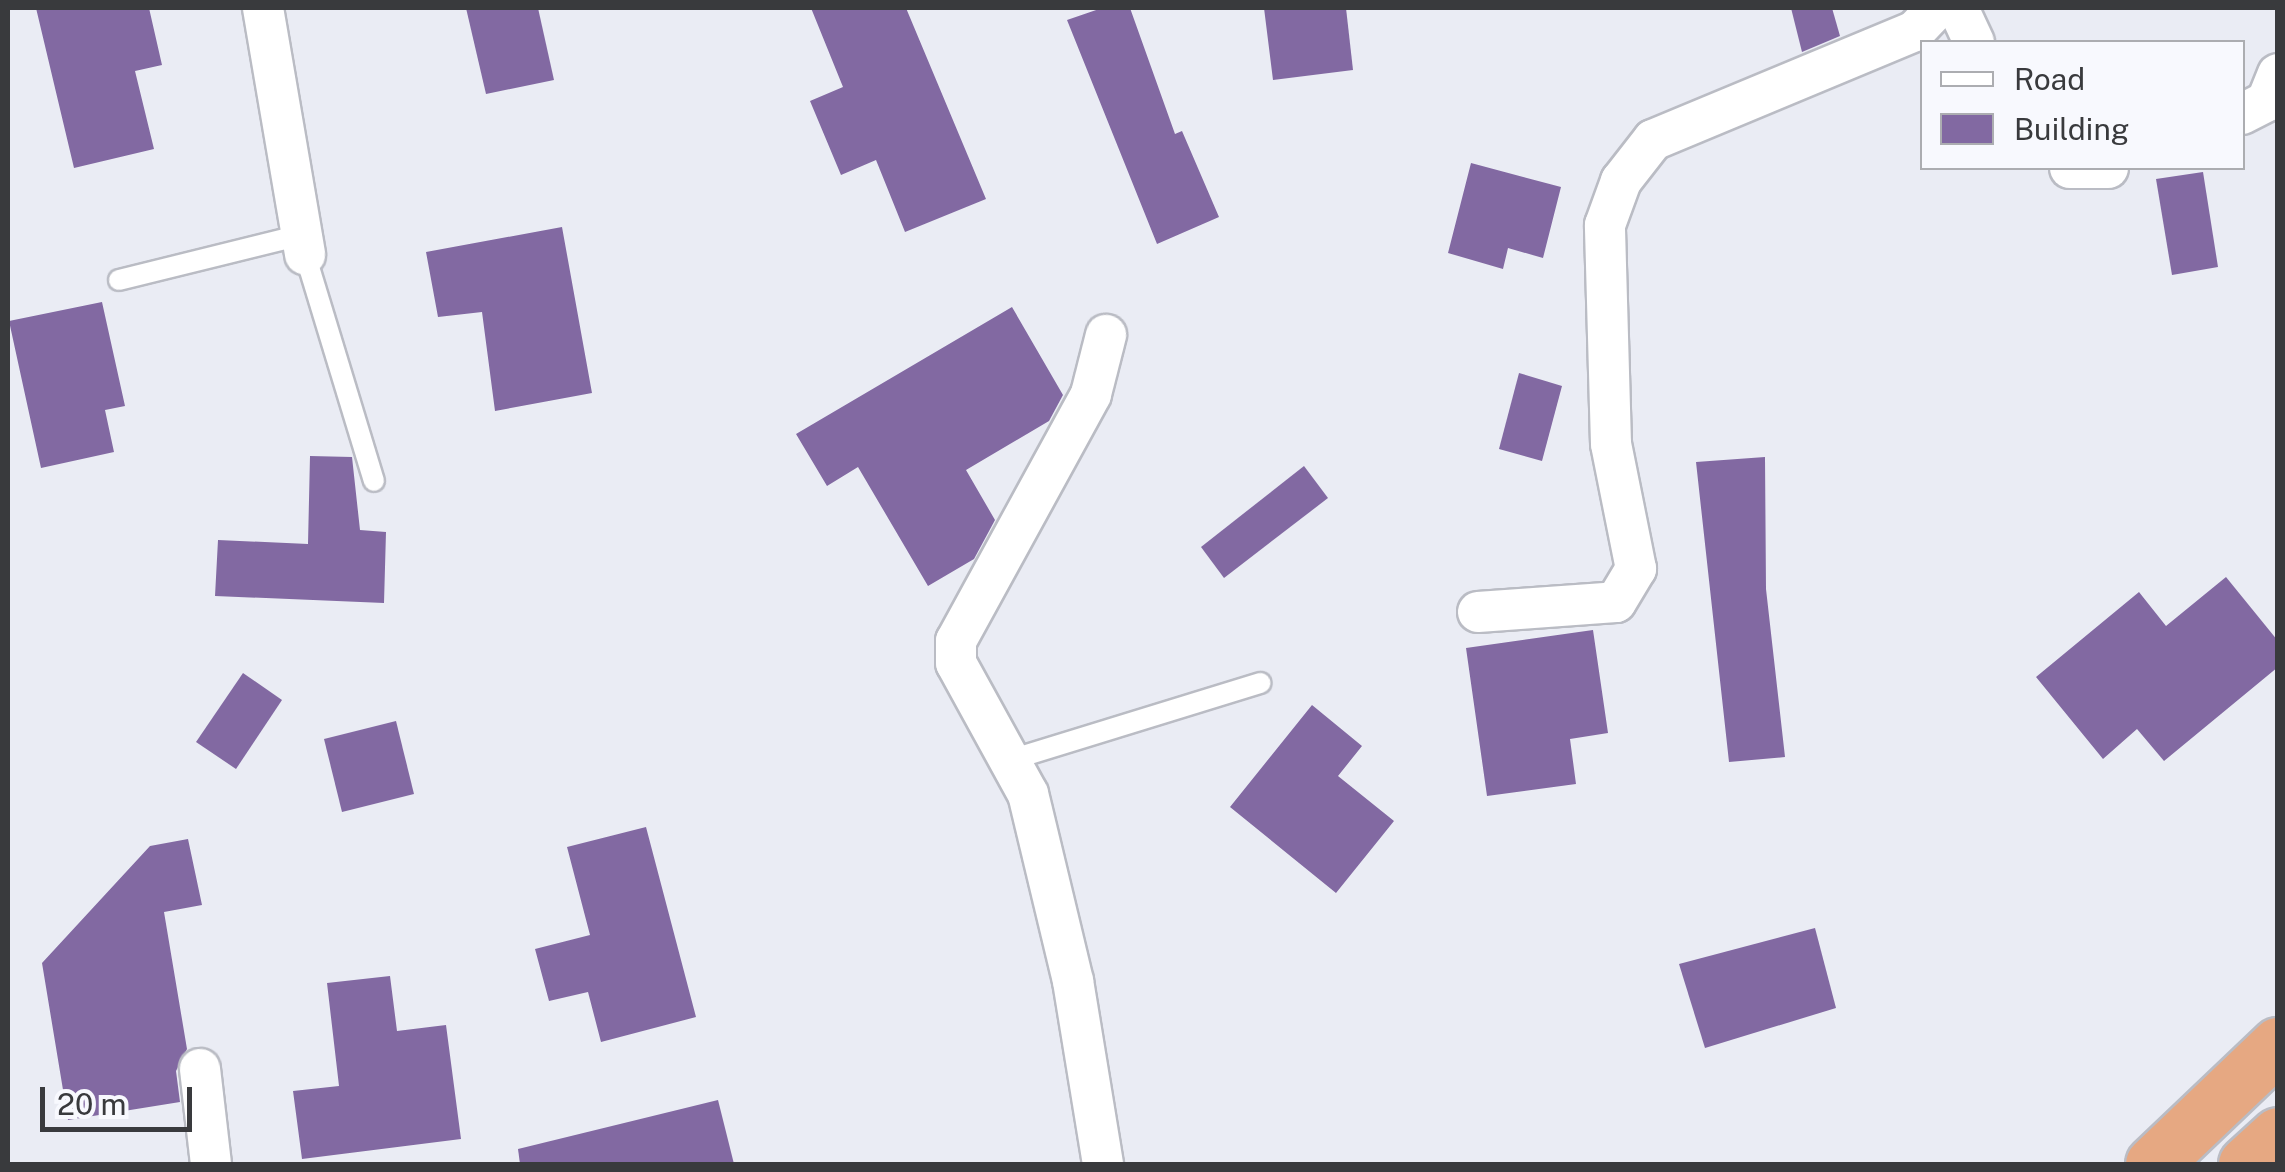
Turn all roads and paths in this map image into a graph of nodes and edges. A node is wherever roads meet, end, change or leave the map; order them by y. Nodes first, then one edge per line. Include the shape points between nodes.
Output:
1 (263, 8) edge
2 (1937, 8) edge
3 (1958, 8) edge
4 (1973, 40) edge
5 (2278, 74) edge
6 (2245, 112) edge
7 (303, 245) junction
8 (119, 280) dead end
9 (1106, 335) dead end
10 (374, 481) dead end
11 (1478, 612) dead end
12 (1260, 683) dead end
13 (1010, 760) junction
14 (2278, 1045) edge
15 (200, 1069) dead end
16 (2278, 1135) edge
17 (212, 1164) edge
18 (1103, 1164) edge
19 (2152, 1164) edge
20 (2246, 1164) edge

1 - 7 street
2 - 11 street via 1915,31 1653,140 1621,182 1605,225 1612,444 1636,569 1616,602
3 - 4 street
5 - 6 street via 2267,101
7 - 8 lane
7 - 10 lane
9 - 13 street via 1091,394 956,640 956,663
12 - 13 lane
13 - 18 street via 1028,794 1073,981
14 - 19 highway
15 - 17 street
16 - 20 highway

